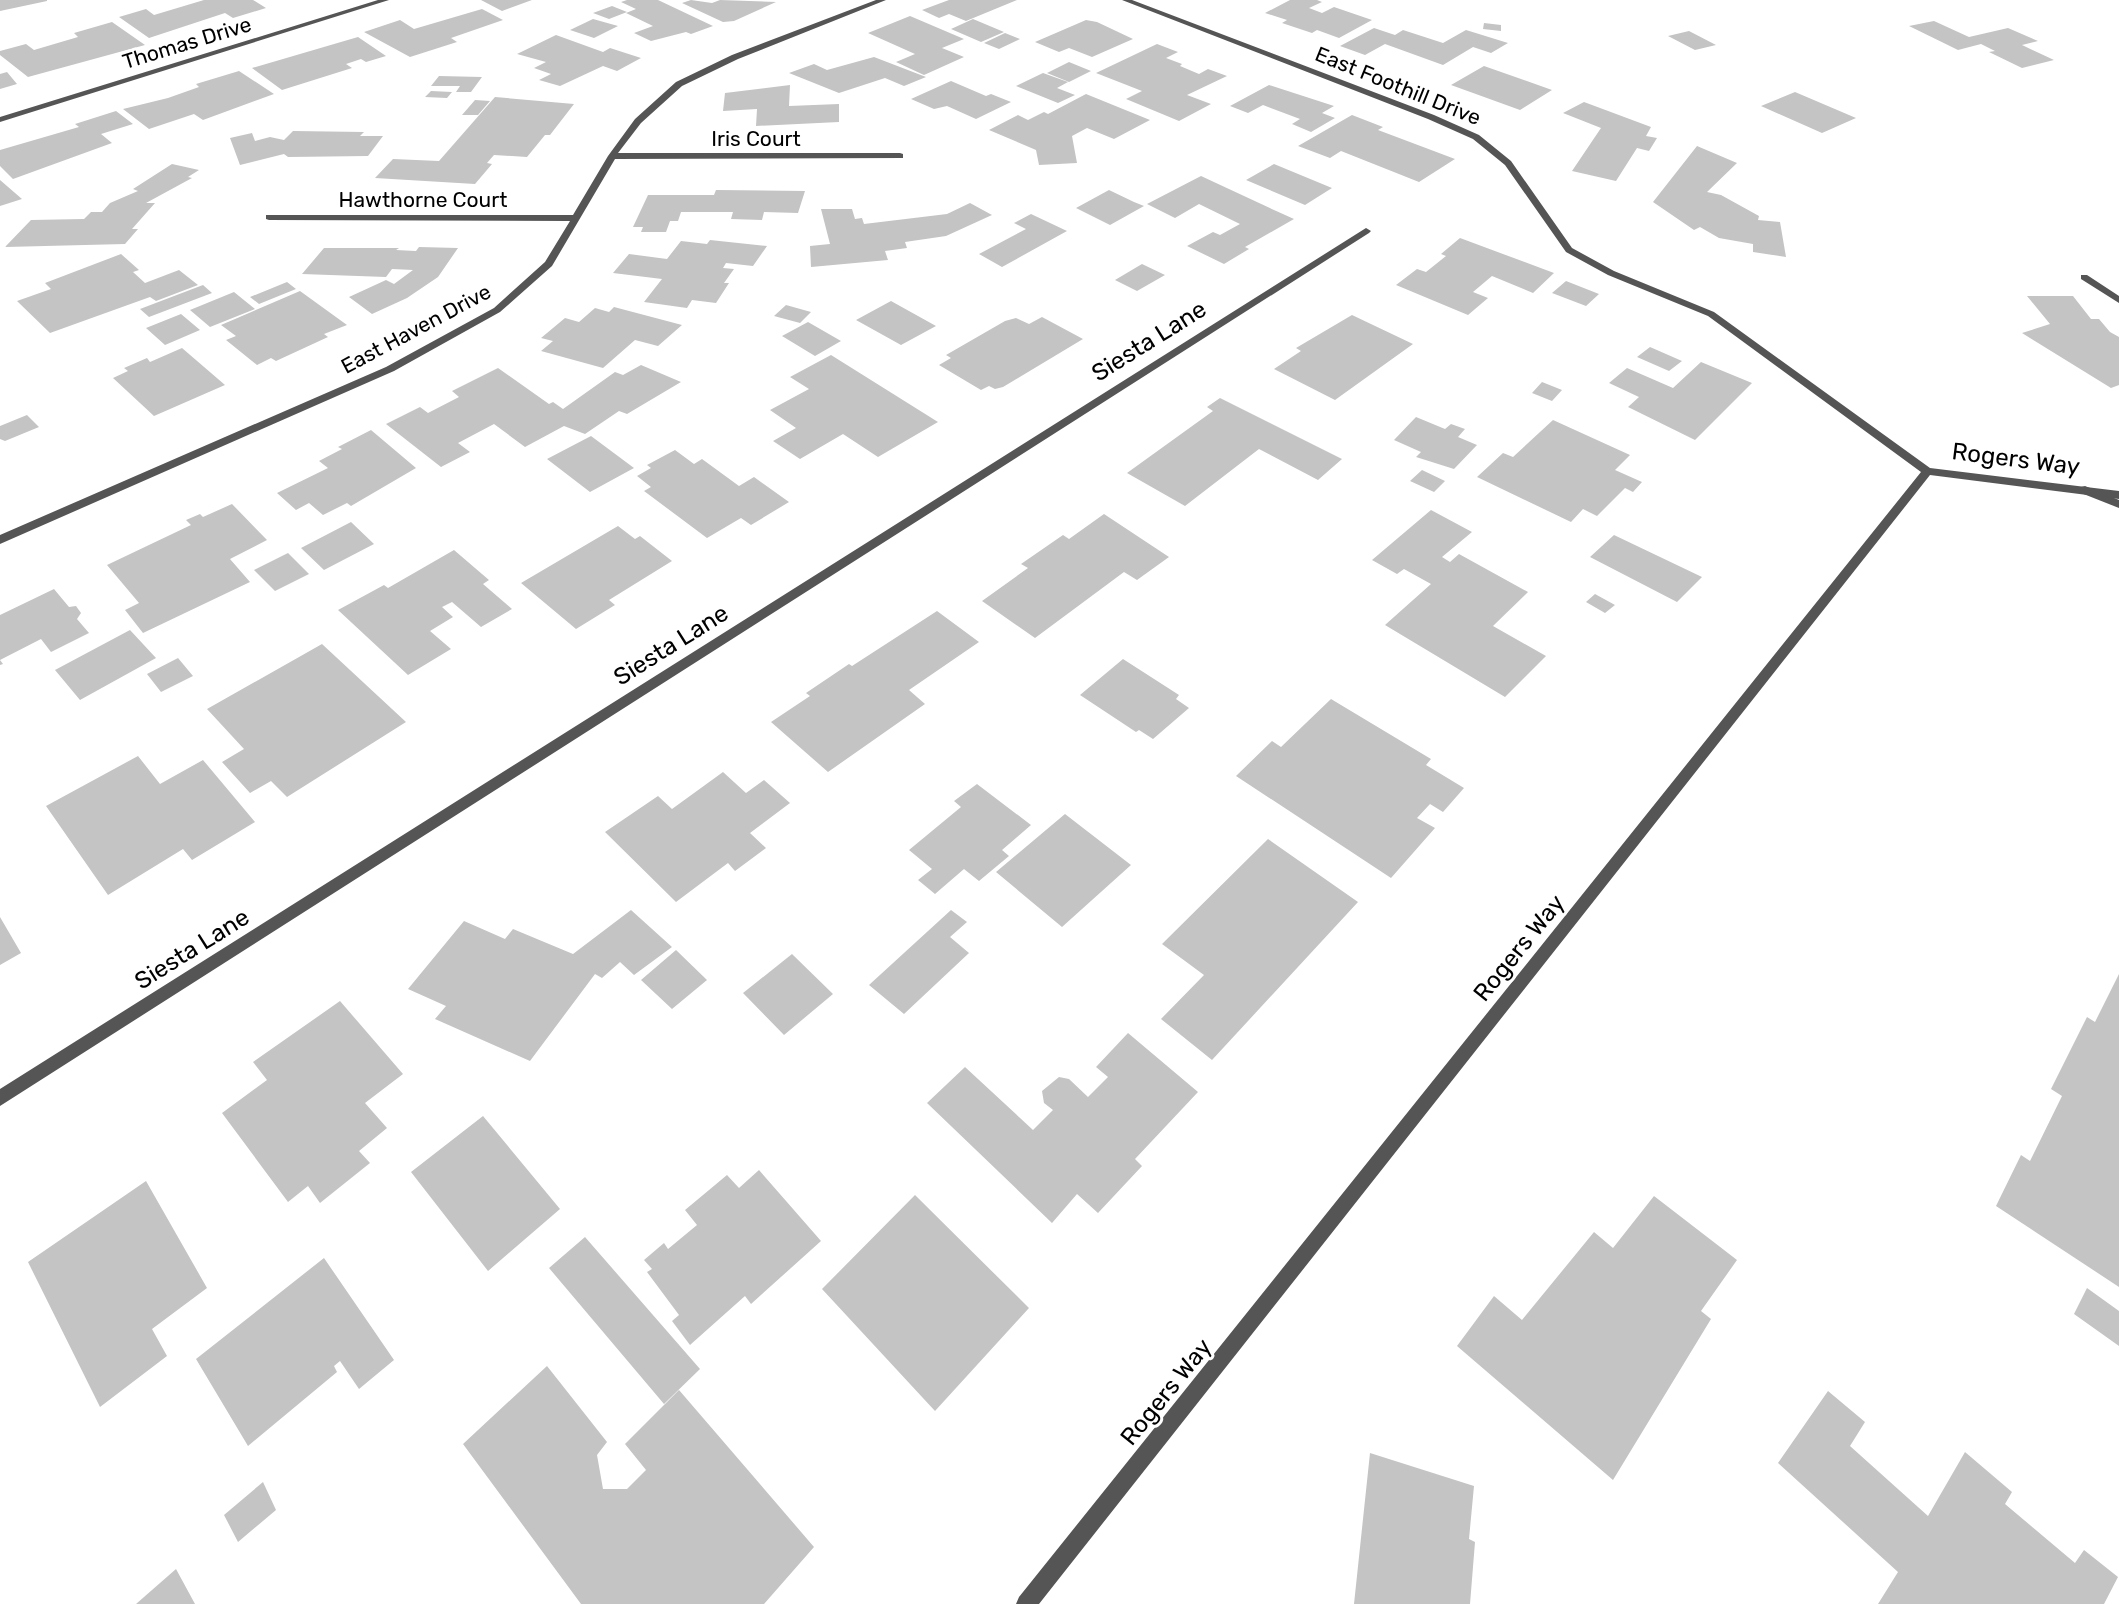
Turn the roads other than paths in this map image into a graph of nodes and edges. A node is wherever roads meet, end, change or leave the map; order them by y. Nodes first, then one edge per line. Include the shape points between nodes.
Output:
1 (385, 0) edge
2 (882, 0) edge
3 (1126, 0) edge
4 (0, 120) edge
5 (612, 156) junction
6 (900, 156) dead end
7 (269, 217) dead end
8 (577, 219) junction
9 (1366, 231) dead end
10 (2084, 277) dead end
11 (2119, 300) edge
12 (1927, 471) junction
13 (2081, 489) junction
14 (2119, 495) edge
15 (2119, 504) edge
16 (0, 540) edge
17 (0, 1098) edge
18 (1026, 1604) edge

1 - 4 street, Thomas Drive
2 - 5 street, East Haven Drive via 735,57 679,84 638,121
3 - 12 street, East Foothill Drive via 1476,137 1508,163 1569,250 1611,274 1711,314
5 - 6 street, Iris Court
5 - 8 street, East Haven Drive
7 - 8 street, Hawthorne Court
8 - 16 street, East Haven Drive via 549,264 497,310 390,369
9 - 17 street, Siesta Lane
10 - 11 street
12 - 13 street, Rogers Way
12 - 18 street, Rogers Way
13 - 14 street, Rogers Way
13 - 15 street

